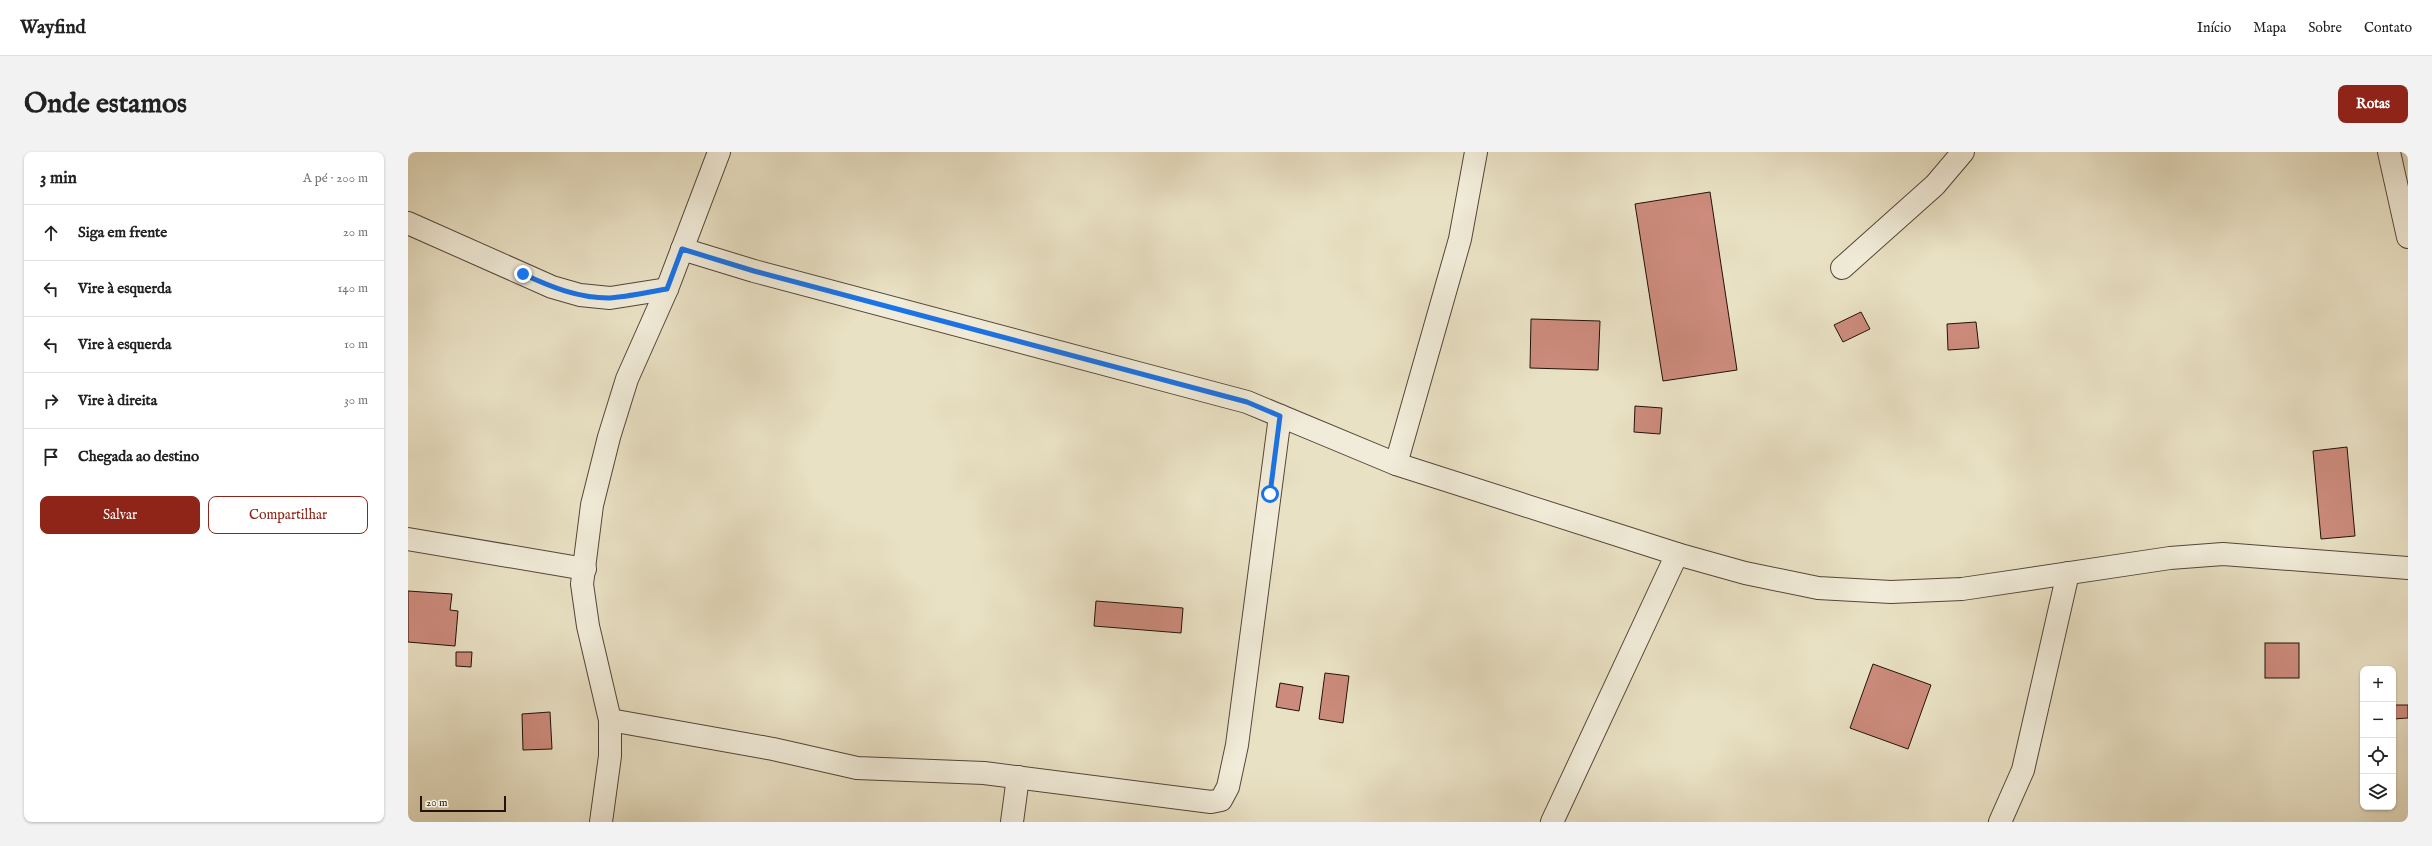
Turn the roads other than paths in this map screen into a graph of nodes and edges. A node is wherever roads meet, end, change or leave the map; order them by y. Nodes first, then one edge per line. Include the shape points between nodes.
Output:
1 (719, 152) edge
2 (1476, 152) edge
3 (1964, 152) edge
4 (2389, 152) edge
5 (408, 223) edge
6 (2408, 238) edge
7 (682, 249) junction
8 (1842, 268) dead end
9 (667, 289) junction
10 (1280, 416) junction
11 (1396, 464) junction
12 (408, 539) edge
13 (1677, 554) junction
14 (2408, 568) edge
15 (584, 569) junction
16 (2068, 573) junction
17 (610, 720) junction
18 (1018, 777) junction
19 (601, 822) edge
20 (1012, 822) edge
21 (1552, 822) edge
22 (2000, 822) edge

1 - 7 street
2 - 11 street via 1460,239
3 - 8 street via 1935,185
4 - 6 street
5 - 9 street via 552,287 580,295 610,298
7 - 9 street
7 - 10 street via 761,273 1247,402
9 - 15 street via 627,379 609,437 592,505
10 - 11 street
10 - 18 street via 1237,745 1228,787 1221,800 1211,802
11 - 13 street
12 - 15 street
13 - 16 street via 1745,573 1818,588 1891,592 1962,589
13 - 21 street
14 - 16 street via 2223,554 2170,558
15 - 17 street via 582,584 588,626
16 - 22 street via 2023,770
17 - 18 street via 772,749 857,768 984,773
17 - 19 street via 610,756
18 - 20 street

